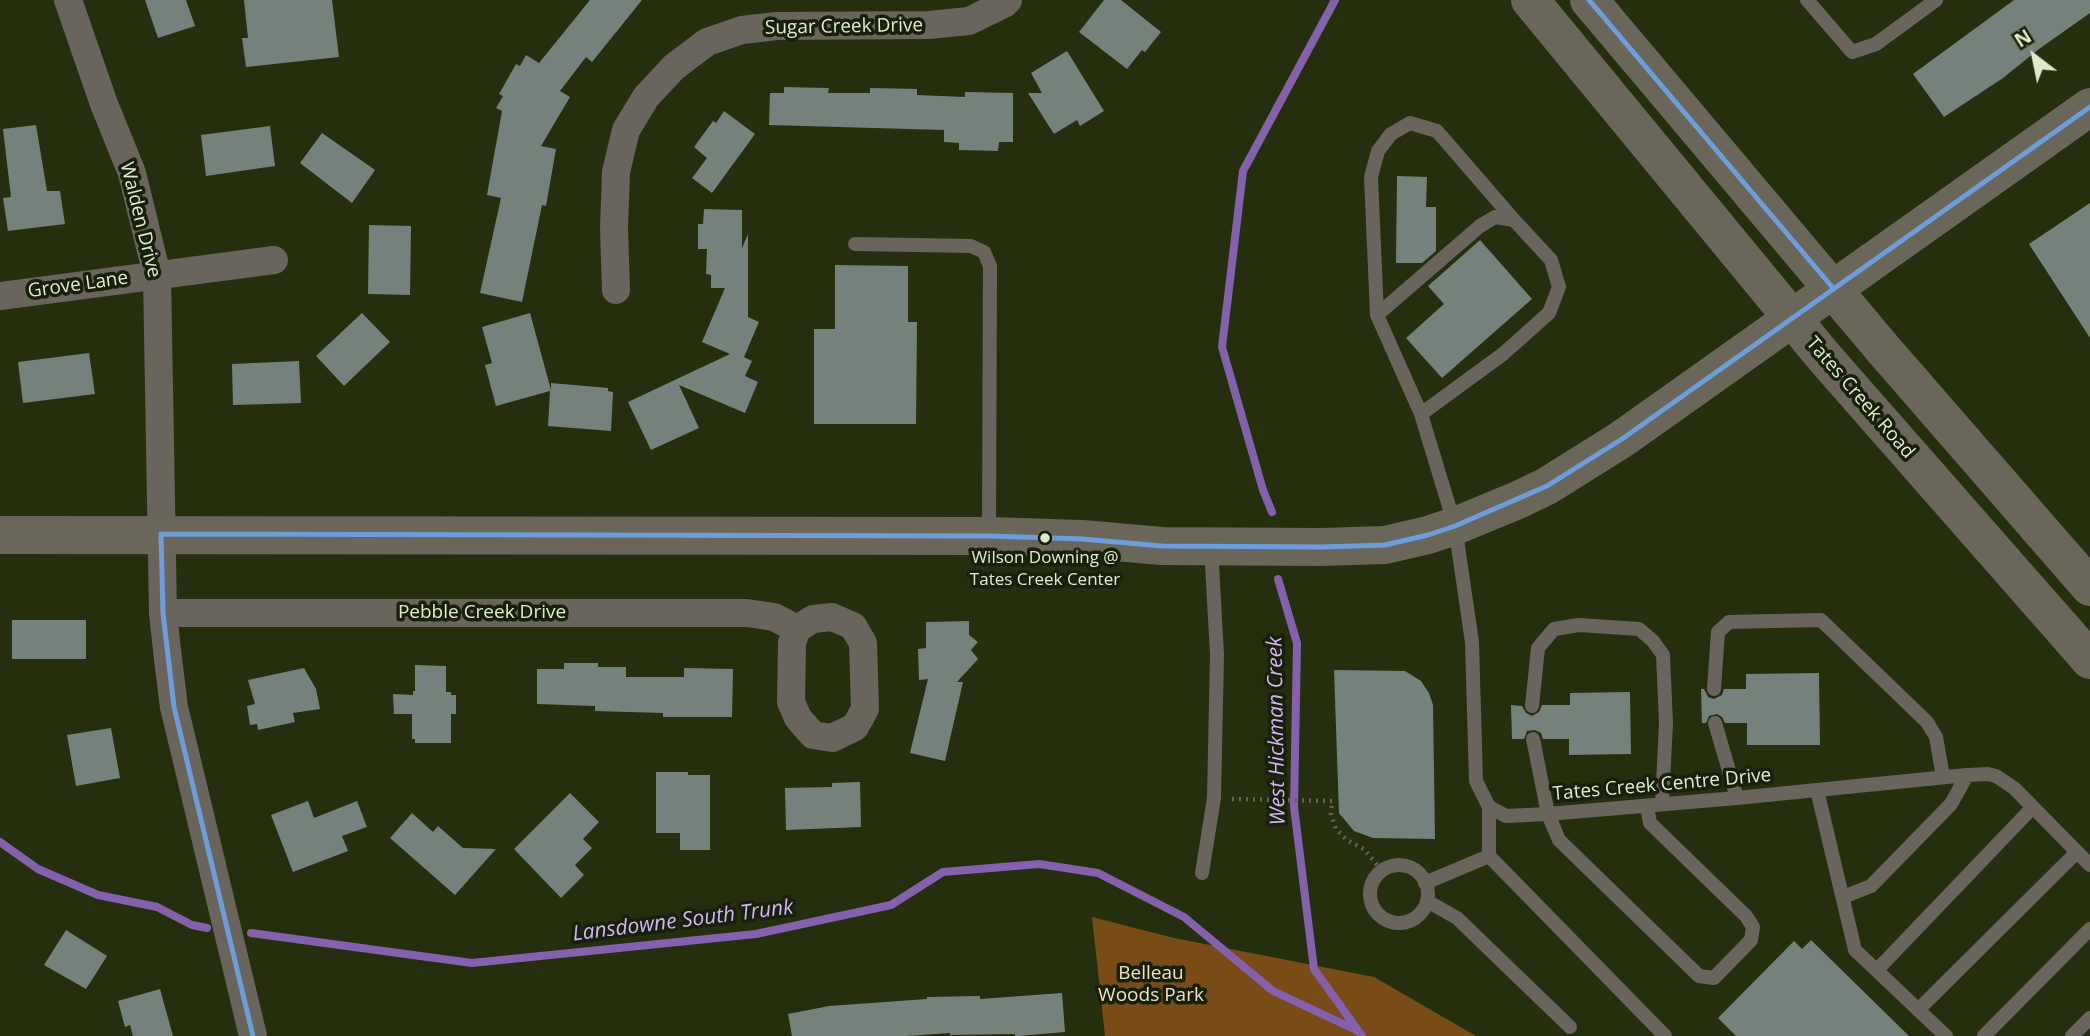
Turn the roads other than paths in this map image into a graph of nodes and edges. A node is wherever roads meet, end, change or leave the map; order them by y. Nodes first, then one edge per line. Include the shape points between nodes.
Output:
1 (68, 0) edge
2 (1008, 0) edge
3 (1530, 0) edge
4 (1589, 0) edge
5 (1807, 0) edge
6 (1936, 0) edge
7 (2090, 107) edge
8 (1514, 220) junction
9 (855, 244) dead end
10 (274, 260) dead end
11 (157, 275) junction
12 (1833, 288) junction
13 (616, 290) dead end
14 (0, 296) edge
15 (1377, 315) junction
16 (1791, 318) junction
17 (1421, 414) junction
18 (1455, 526) junction
19 (161, 534) junction
20 (0, 535) edge
21 (989, 536) junction
22 (1211, 545) junction
23 (2090, 587) edge
24 (163, 613) junction
25 (797, 629) dead end
26 (2090, 660) edge
27 (1714, 689) dead end
28 (1532, 706) dead end
29 (1715, 723) dead end
30 (1532, 739) dead end
31 (1967, 775) junction
32 (1942, 777) junction
33 (1817, 790) junction
34 (1737, 798) junction
35 (1654, 805) junction
36 (1489, 807) junction
37 (2033, 807) junction
38 (1548, 814) junction
39 (2077, 852) junction
40 (1489, 856) junction
41 (2090, 865) edge
42 (1202, 873) dead end
43 (1425, 883) junction
44 (1843, 897) junction
45 (1427, 901) junction
46 (2090, 929) edge
47 (1877, 970) junction
48 (1919, 1010) junction
49 (2090, 1018) edge
50 (1570, 1027) dead end
51 (253, 1036) edge
52 (1665, 1036) edge
53 (1946, 1036) edge
54 (1984, 1036) edge
55 (2072, 1036) edge

1 - 11 street, Walden Drive via 132,173
2 - 13 street, Sugar Creek Drive via 969,21 742,30 707,42 685,58 646,97 626,130 616,172
3 - 16 street, Tates Creek Road
4 - 12 street
5 - 6 lane via 1852,52 1876,44
7 - 12 street
8 - 15 lane via 1495,217 1480,226
8 - 15 lane via 1437,131 1410,123 1391,134 1378,151 1371,177
8 - 17 lane via 1551,260 1559,287 1549,313 1503,354
9 - 21 lane via 971,246 984,252 990,266
10 - 11 street, Grove Lane
11 - 14 street, Grove Lane
11 - 19 street, Walden Drive
12 - 16 street
12 - 23 street
15 - 17 lane
16 - 18 street via 1622,439 1547,486
16 - 26 street, Tates Creek Road
17 - 18 lane
18 - 22 street via 1385,545
18 - 36 lane via 1472,642 1476,780
19 - 20 street
19 - 21 street
19 - 24 street, Walden Drive
21 - 22 street
22 - 42 lane via 1217,655 1214,798
24 - 25 street, Pebble Creek Drive via 747,613 774,617
24 - 51 street, Walden Drive via 174,707
27 - 32 lane via 1718,632 1729,622 1821,620 1927,722 1936,737
28 - 35 lane via 1538,648 1554,629 1579,625 1639,629 1663,656 1666,723
29 - 34 lane
30 - 38 lane
31 - 32 lane, Tates Creek Centre Drive
31 - 37 lane, Tates Creek Centre Drive via 1996,776
31 - 44 lane via 1951,804 1871,886
32 - 33 lane, Tates Creek Centre Drive
33 - 34 lane, Tates Creek Centre Drive
33 - 44 lane
34 - 35 lane, Tates Creek Centre Drive
35 - 38 lane, Tates Creek Centre Drive
35 - 38 lane via 1650,823 1753,927 1751,940 1714,978 1699,976 1559,840
36 - 38 lane, Tates Creek Centre Drive via 1506,816
36 - 40 lane
37 - 39 lane, Tates Creek Centre Drive
37 - 47 lane
39 - 41 lane, Tates Creek Centre Drive
39 - 48 lane
40 - 43 lane
40 - 52 lane
43 - 45 lane
43 - 45 lane via 1407,866 1398,865 1382,871 1370,895 1371,904 1391,922 1409,921
44 - 47 lane via 1855,950
45 - 50 lane via 1457,918
46 - 54 lane
47 - 48 lane
48 - 53 lane
49 - 55 lane

